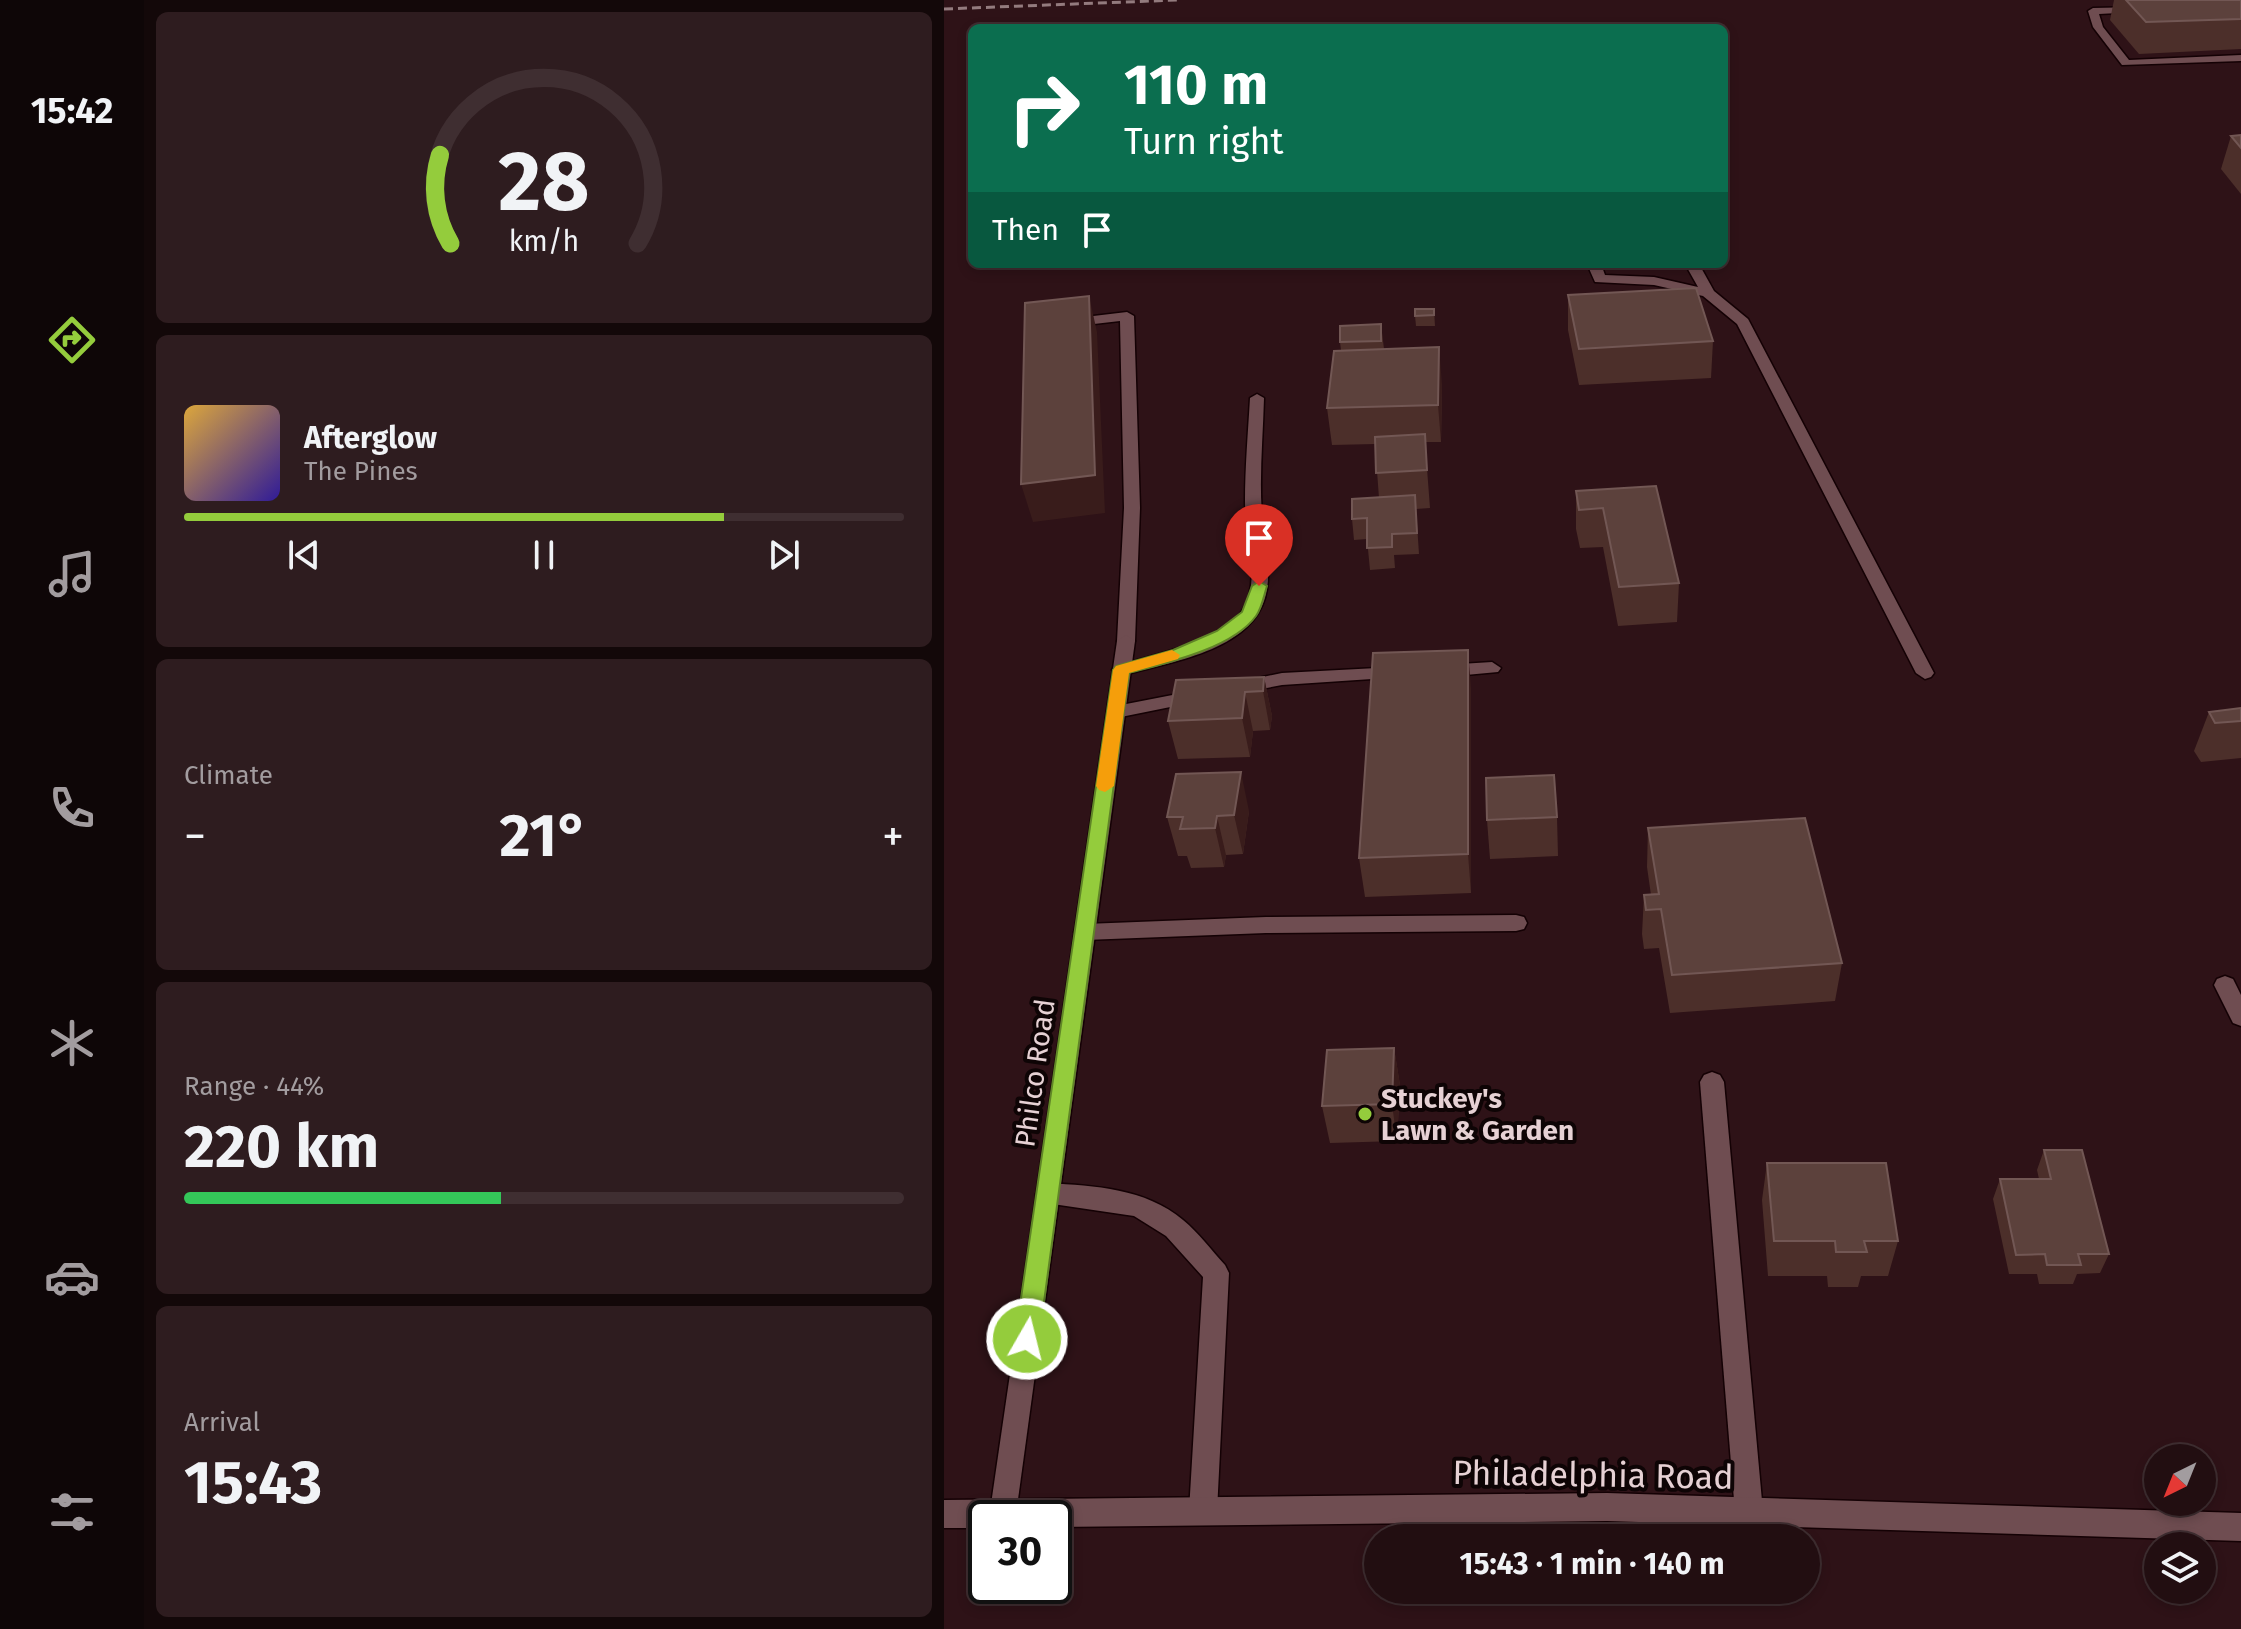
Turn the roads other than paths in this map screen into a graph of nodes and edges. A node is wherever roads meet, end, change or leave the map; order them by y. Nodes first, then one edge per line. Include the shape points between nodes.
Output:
1 (2152, 8) edge
2 (2241, 58) edge
3 (1596, 268) edge
4 (1694, 268) edge
5 (1708, 293) junction
6 (1053, 324) edge
7 (1257, 398) dead end
8 (1492, 668) dead end
9 (1121, 670) junction
10 (1925, 673) dead end
11 (1116, 712) junction
12 (1516, 923) dead end
13 (1085, 932) junction
14 (2225, 985) dead end
15 (2241, 1017) edge
16 (1712, 1082) dead end
17 (1048, 1194) junction
18 (1004, 1500) edge
19 (1203, 1511) junction
20 (1749, 1512) junction
21 (1072, 1513) edge
22 (944, 1514) edge
23 (968, 1514) edge
24 (2241, 1527) edge

1 - 2 street via 2093,11 2098,27 2126,63
3 - 5 street via 1600,279 1654,281
4 - 5 street
5 - 10 street via 1743,322
6 - 9 street, Philco Road via 1127,316 1132,508
7 - 9 street via 1253,506 1259,586 1249,614 1223,635
8 - 11 street via 1282,679
9 - 11 street, Philco Road
11 - 13 street, Philco Road
12 - 13 street
13 - 17 street, Philco Road
14 - 15 street
16 - 20 street
17 - 18 street, Philco Road
17 - 19 street via 1111,1198 1138,1206 1169,1223 1216,1273
19 - 20 street, Philadelphia Road via 1607,1507
19 - 21 street, Philadelphia Road
20 - 24 street, Philadelphia Road
22 - 23 street, Philadelphia Road

